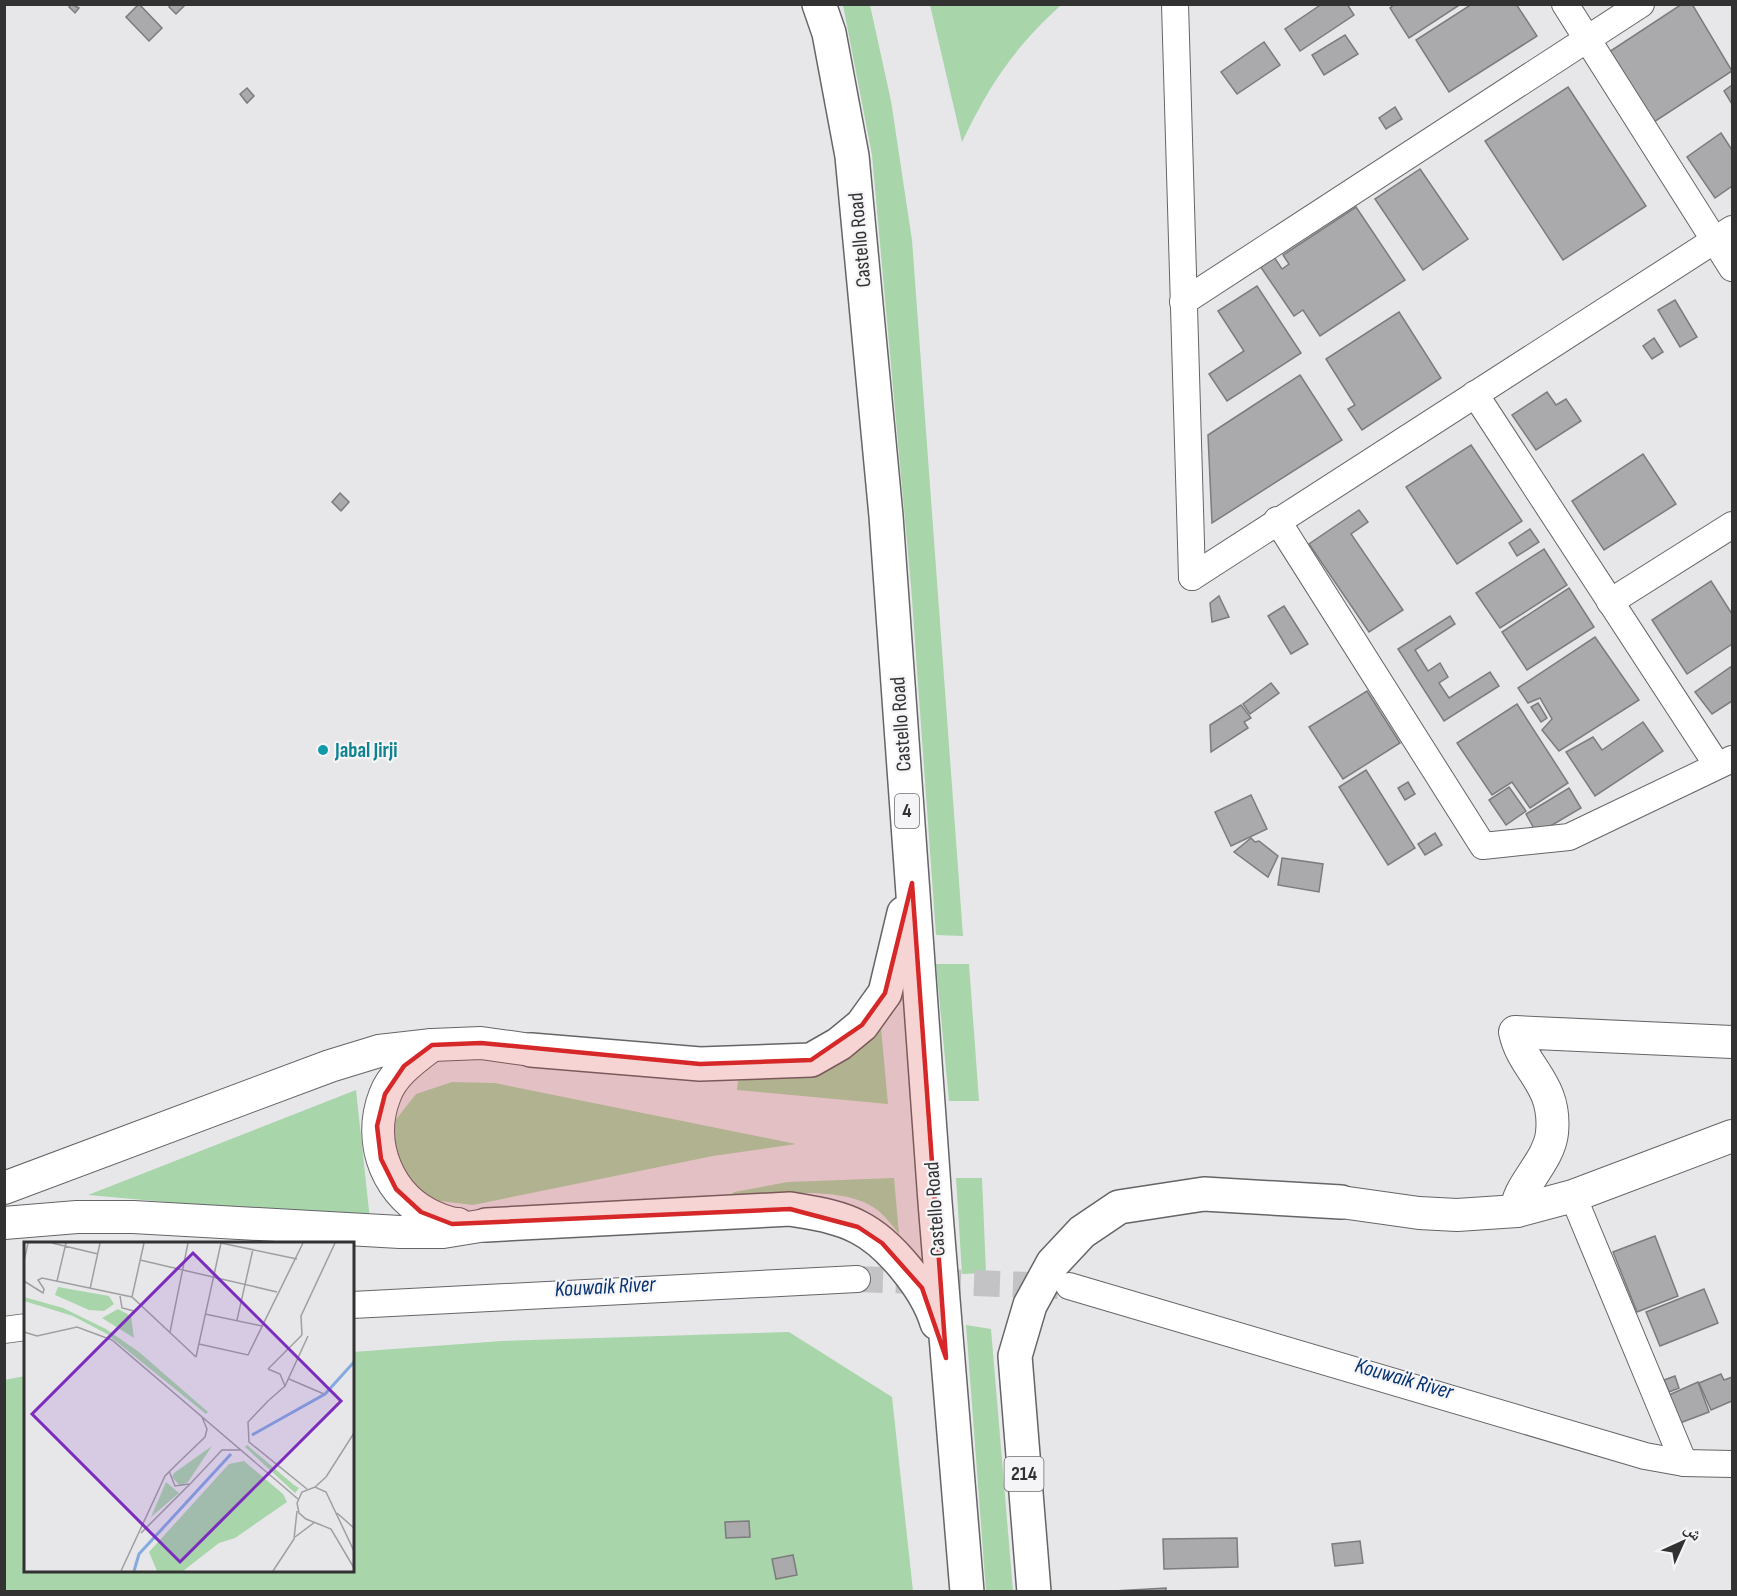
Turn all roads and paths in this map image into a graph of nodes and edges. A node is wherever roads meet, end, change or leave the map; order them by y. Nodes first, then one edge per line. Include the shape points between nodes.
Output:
1 (819, 4) edge
2 (1175, 4) edge
3 (1565, 4) edge
4 (1641, 4) edge
5 (1587, 41) junction
6 (1724, 234) edge
7 (1732, 268) edge
8 (1183, 302) junction
9 (1475, 394) junction
10 (1277, 520) junction
11 (1732, 525) edge
12 (1610, 602) junction
13 (1725, 762) edge
14 (912, 883) junction
15 (1732, 1042) edge
16 (432, 1045) junction
17 (531, 1050) joint
18 (1732, 1136) edge
19 (4, 1188) edge
20 (1573, 1196) junction
21 (1341, 1202) joint
22 (1517, 1211) junction
23 (4, 1223) edge
24 (486, 1225) junction
25 (857, 1279) tunnel mouth
26 (1069, 1286) tunnel mouth
27 (354, 1305) edge
28 (24, 1327) edge
29 (4, 1330) edge
30 (946, 1358) junction
31 (1684, 1463) junction
32 (1732, 1464) edge
33 (967, 1592) edge
34 (1034, 1592) edge

1 - 14 highway, Castello Road / 4 via 829,33 852,156 886,516
2 - 8 street
3 - 5 street
4 - 5 street
5 - 6 street
5 - 8 street
6 - 7 street
6 - 9 street
8 - 10 street via 1192,577
9 - 10 street
9 - 12 street
10 - 13 street via 1483,846 1569,837
11 - 12 street
12 - 13 street
14 - 17 highway via 885,993 862,1025 811,1060 700,1064
14 - 30 highway, Castello Road / 4
15 - 22 main road via 1515,1032 1517,1044 1547,1093 1552,1116 1547,1151 1522,1193
16 - 17 main road via 481,1043
16 - 19 main road via 379,1051 330,1066
16 - 24 main road via 404,1066 385,1094 377,1126 381,1159 396,1189 421,1212 452,1224
18 - 20 main road
20 - 22 main road
20 - 31 street
21 - 22 main road via 1457,1215
21 - 34 highway, 214 via 1204,1194 1119,1208 1082,1232 1053,1263 1030,1305 1015,1356
23 - 24 main road via 144,1217 400,1233
24 - 30 highway via 790,1209 828,1216 858,1227 882,1243 922,1288 935,1315
25 - 27 street
26 - 31 street via 1645,1456
28 - 29 street
30 - 33 highway, Castello Road / 4
31 - 32 street

